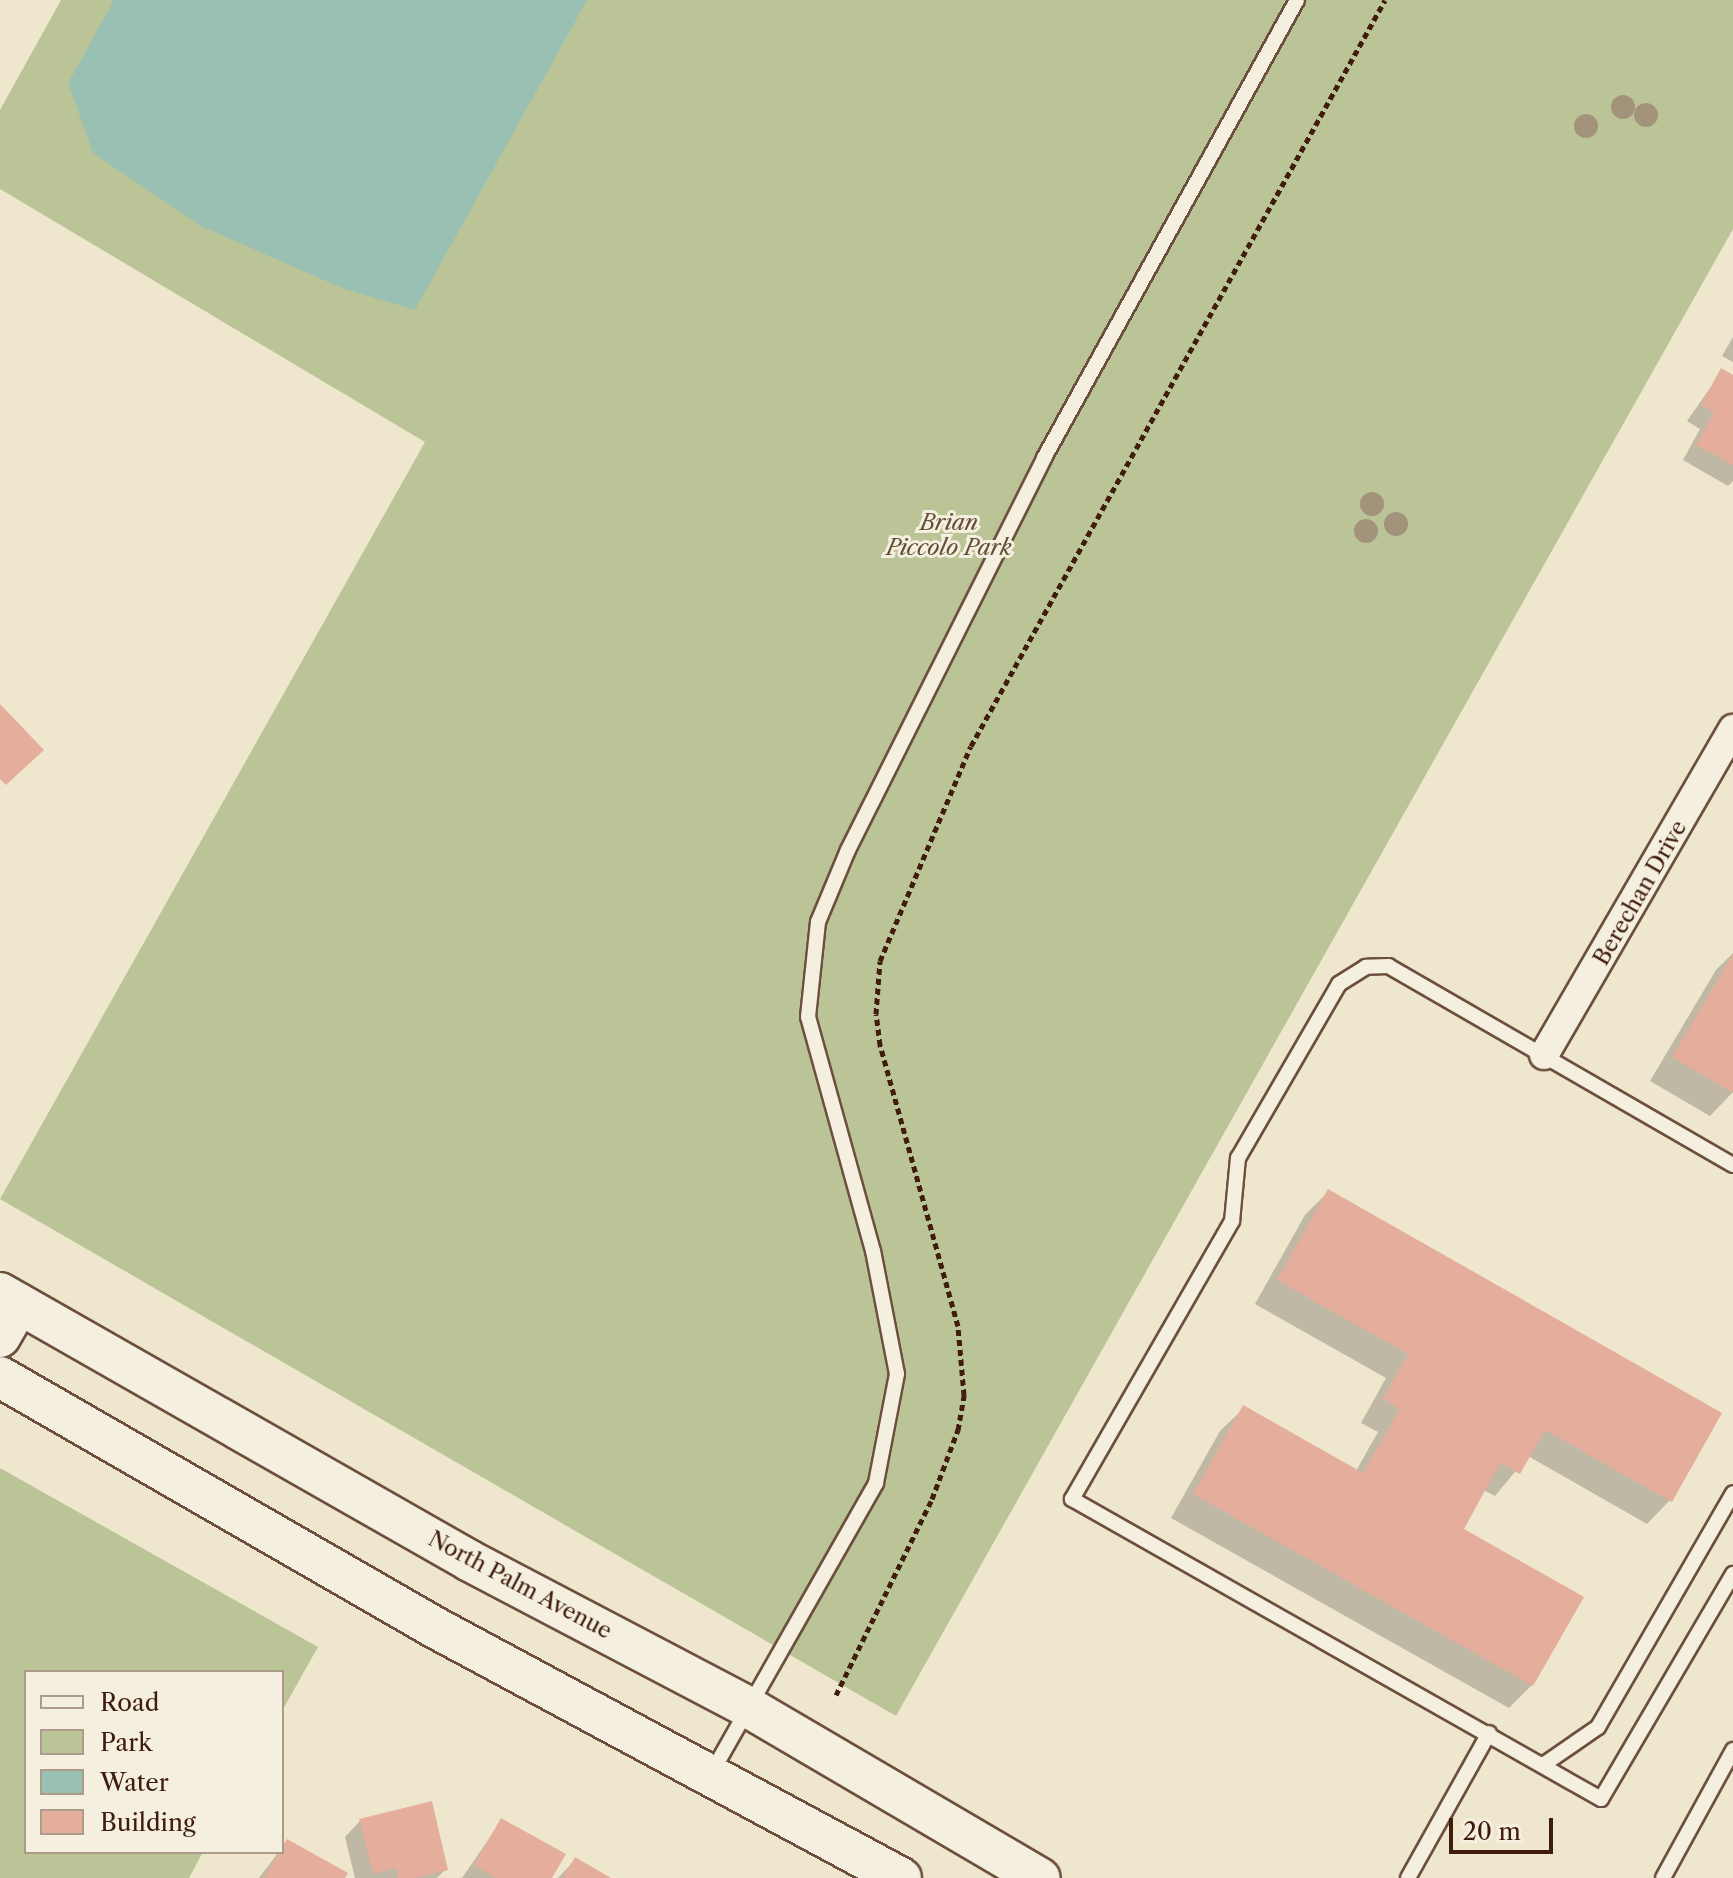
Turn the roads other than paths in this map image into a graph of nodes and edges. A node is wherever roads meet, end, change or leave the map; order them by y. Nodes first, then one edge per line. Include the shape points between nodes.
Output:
1 (1297, 0) edge
2 (1733, 730) edge
3 (1544, 1055) junction
4 (1733, 1165) edge
5 (6, 1311) edge
6 (0, 1377) edge
7 (1733, 1493) edge
8 (1733, 1574) edge
9 (748, 1707) junction
10 (1489, 1733) junction
11 (1733, 1750) edge
12 (1543, 1765) junction
13 (712, 1772) junction
14 (901, 1878) edge
15 (1039, 1878) edge
16 (1408, 1878) edge
17 (1663, 1878) edge

1 - 9 lane via 1044,458 848,850 818,922 808,1017 873,1251 897,1374 876,1483
2 - 3 street, Berechan Drive
3 - 4 lane
3 - 10 lane via 1389,966 1366,967 1339,984 1238,1158 1232,1221 1072,1499
5 - 9 main road, North Palm Avenue
6 - 13 main road via 434,1627
7 - 12 lane via 1598,1727
8 - 12 lane via 1601,1799
9 - 13 lane
9 - 15 main road, North Palm Avenue
10 - 12 lane
10 - 16 lane
11 - 17 lane
13 - 14 main road

